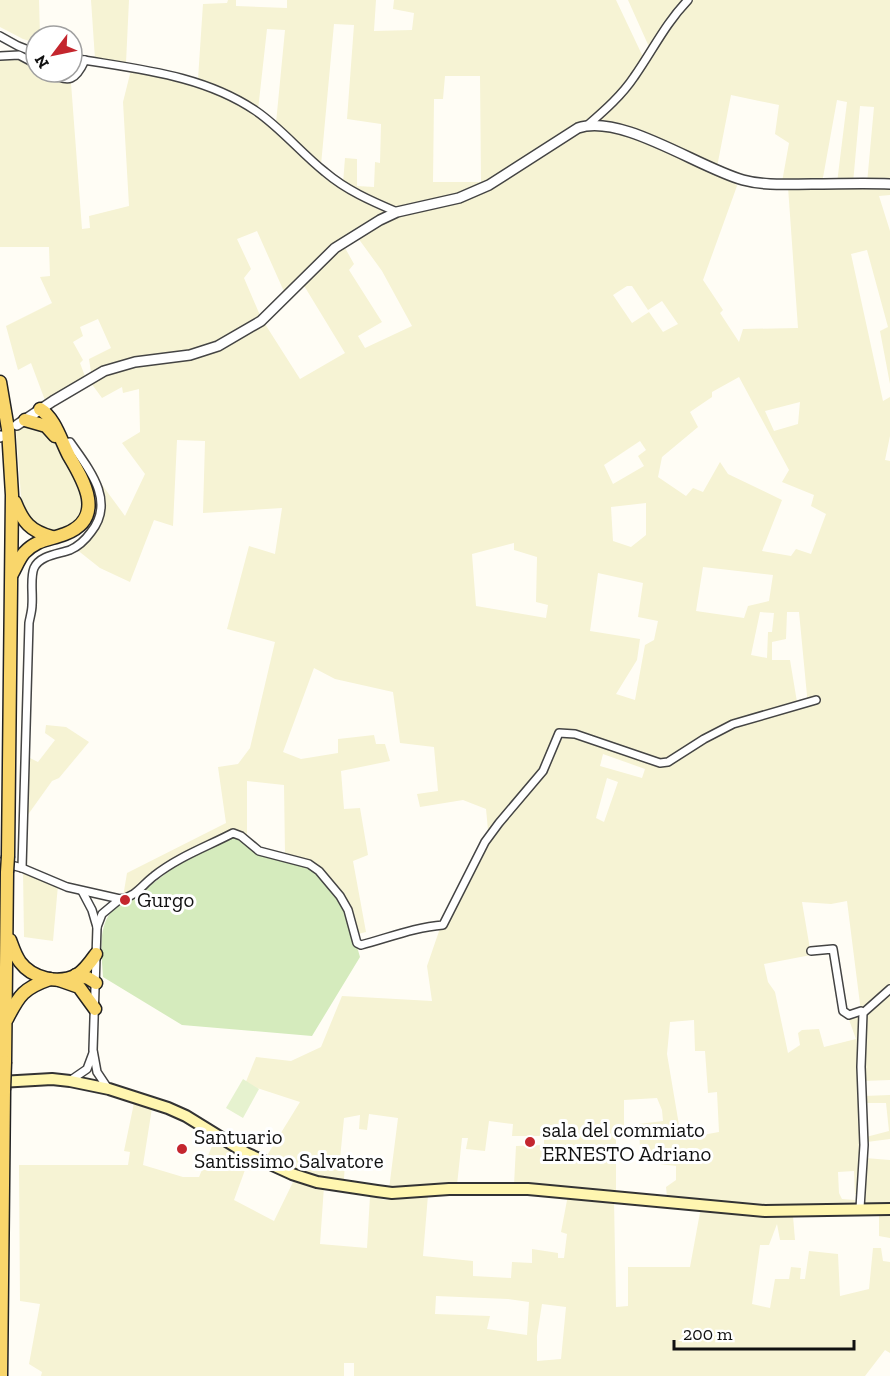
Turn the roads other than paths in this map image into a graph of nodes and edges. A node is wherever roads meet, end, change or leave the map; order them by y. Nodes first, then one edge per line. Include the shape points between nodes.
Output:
1 (688, 0) edge
2 (0, 36) edge
3 (24, 48) edge
4 (0, 56) edge
5 (24, 58) edge
6 (85, 60) edge
7 (589, 124) junction
8 (890, 184) edge
9 (397, 212) junction
10 (0, 382) edge
11 (53, 401) junction
12 (40, 409) junction
13 (21, 422) joint
14 (48, 422) junction
15 (63, 443) junction
16 (12, 495) junction
17 (52, 537) junction
18 (12, 574) junction
19 (816, 700) dead end
20 (5, 863) edge
21 (22, 868) junction
22 (82, 891) junction
23 (101, 896) junction
24 (120, 899) junction
25 (92, 910) junction
26 (102, 914) junction
27 (97, 927) junction
28 (7, 930) junction
29 (811, 951) dead end
30 (96, 954) junction
31 (54, 980) junction
32 (78, 981) junction
33 (96, 982) junction
34 (890, 988) edge
35 (95, 1008) junction
36 (863, 1013) junction
37 (5, 1022) junction
38 (93, 1050) junction
39 (87, 1069) junction
40 (97, 1072) junction
41 (70, 1081) junction
42 (90, 1084) junction
43 (2, 1086) edge
44 (109, 1089) junction
45 (2, 1185) edge
46 (860, 1208) junction
47 (890, 1209) edge
48 (1, 1295) edge
49 (1, 1367) edge

1 - 7 street via 672,16 634,78
2 - 3 street
4 - 5 street
6 - 9 street via 190,80 230,95 269,121 351,192
7 - 8 street via 634,134 742,180 777,184
7 - 9 street via 489,185 459,198
9 - 11 street via 335,248 261,321 218,346 190,355 121,365
10 - 16 main road
11 - 12 street
11 - 14 main road
12 - 13 street
12 - 14 main road
13 - 14 main road
14 - 15 main road
15 - 17 main road via 83,480 89,506 76,528
15 - 21 street via 70,442 93,474 102,510 97,526 86,539 72,549 45,558 33,569
16 - 17 main road via 29,527
16 - 18 main road
17 - 18 main road via 24,554
18 - 20 main road
19 - 24 street via 733,724 668,762 660,763 575,734 559,733 543,771 485,842 443,925 422,926 361,945 340,896 318,871 309,864 259,851 233,833 183,857 134,895
20 - 21 street
20 - 28 main road
21 - 22 street
22 - 23 street
22 - 25 street
23 - 24 street
23 - 25 street
23 - 26 street
24 - 26 street
25 - 27 street
26 - 27 street
27 - 30 street
28 - 31 main road via 21,964
28 - 37 main road
29 - 36 street via 833,949 843,1011 849,1015
30 - 32 main road
30 - 33 street
31 - 32 main road
31 - 37 main road via 23,992
32 - 33 main road via 88,978
32 - 35 main road
33 - 35 street
34 - 36 street
35 - 38 street
36 - 46 street via 864,1145
37 - 43 main road, bridge
38 - 39 street
38 - 40 street
39 - 41 street
39 - 42 street
40 - 42 street
40 - 44 street
41 - 42 main road
41 - 43 main road via 36,1079
42 - 44 main road
43 - 45 main road
44 - 46 main road via 186,1116 270,1165 317,1182 345,1187 392,1193 528,1190 765,1211
45 - 48 main road
46 - 47 main road
48 - 49 main road

